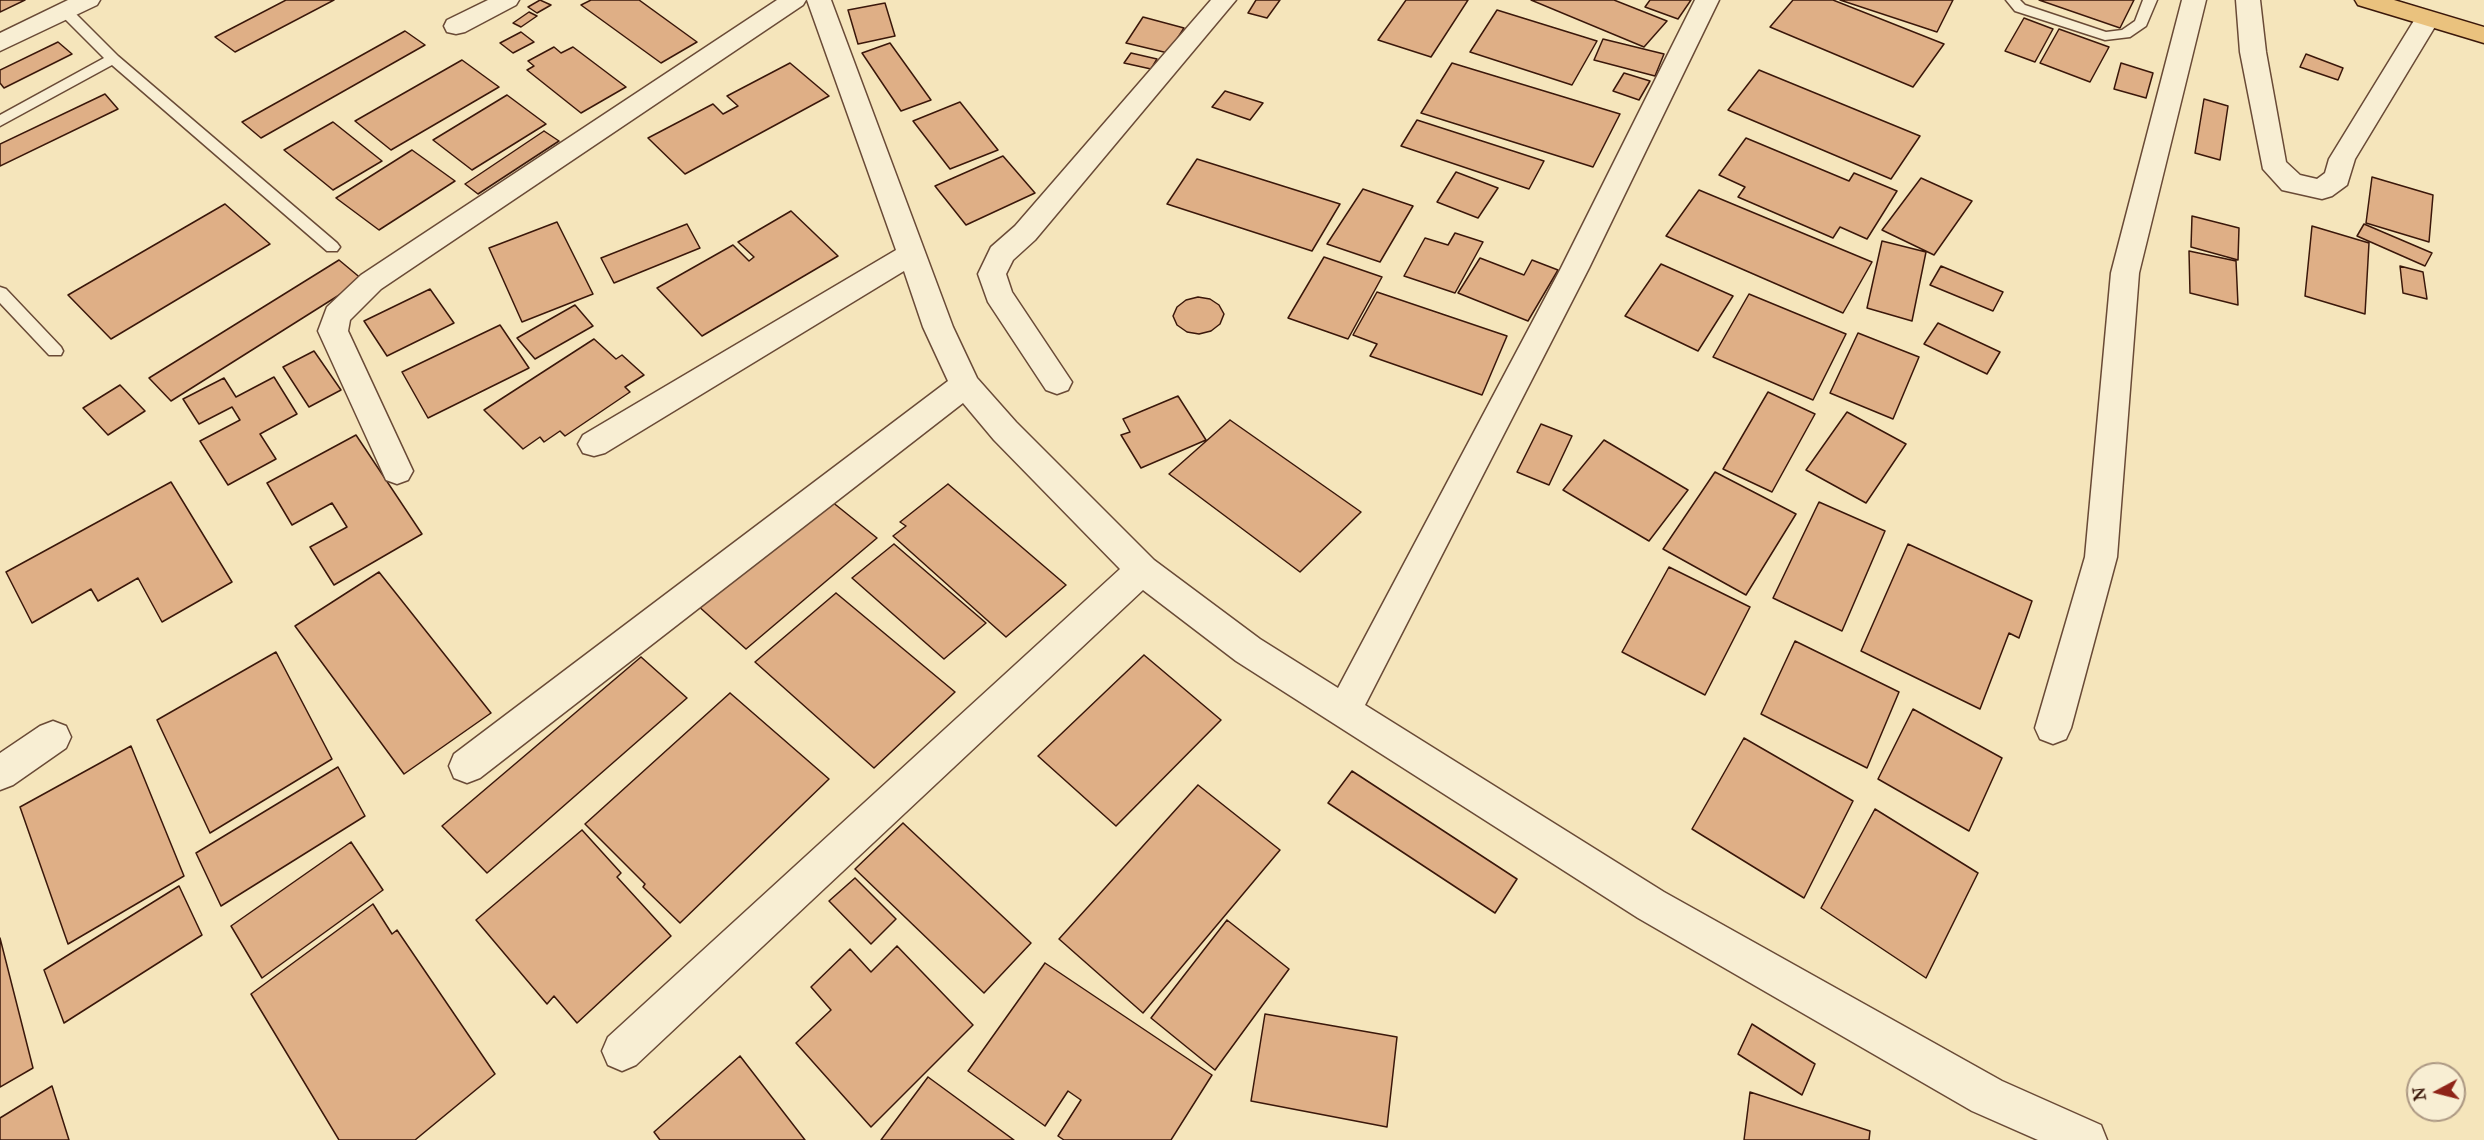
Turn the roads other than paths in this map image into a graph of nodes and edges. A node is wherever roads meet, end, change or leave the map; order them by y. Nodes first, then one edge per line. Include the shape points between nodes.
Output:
1 (88, 0) edge
2 (507, 0) edge
3 (794, 0) edge
4 (819, 0) edge
5 (1224, 0) edge
6 (1707, 0) edge
7 (2013, 0) edge
8 (2150, 0) edge
9 (2194, 0) edge
10 (2248, 0) edge
11 (2367, 0) edge
12 (65, 11) junction
13 (2427, 20) junction
14 (456, 26) dead end
15 (2484, 35) edge
16 (0, 43) edge
17 (113, 59) junction
18 (0, 121) edge
19 (332, 247) dead end
20 (912, 253) junction
21 (0, 293) edge
22 (55, 351) dead end
23 (1057, 382) dead end
24 (965, 385) junction
25 (594, 444) dead end
26 (397, 471) dead end
27 (1142, 570) junction
28 (1343, 712) junction
29 (2053, 728) dead end
30 (53, 737) dead end
31 (467, 766) dead end
32 (0, 773) edge
33 (622, 1051) dead end
34 (2086, 1140) edge

1 - 12 street
2 - 14 street
3 - 26 street via 370,282 338,315 333,331
4 - 20 street
5 - 23 street via 1025,233 1001,254 992,274 998,294
6 - 28 street via 1575,268
7 - 8 lane via 2020,8 2105,36 2125,34 2141,23
9 - 29 street via 2125,273 2101,557
10 - 13 street via 2273,162 2292,183 2322,189 2337,178 2342,159
11 - 13 main road
12 - 16 street
12 - 17 lane
13 - 15 main road
17 - 18 lane
17 - 19 lane
20 - 24 street via 938,327
20 - 25 street
21 - 22 lane
24 - 27 street
24 - 31 street
27 - 28 street via 1248,650
27 - 33 street
28 - 34 street via 1651,905 1988,1096
30 - 32 street

